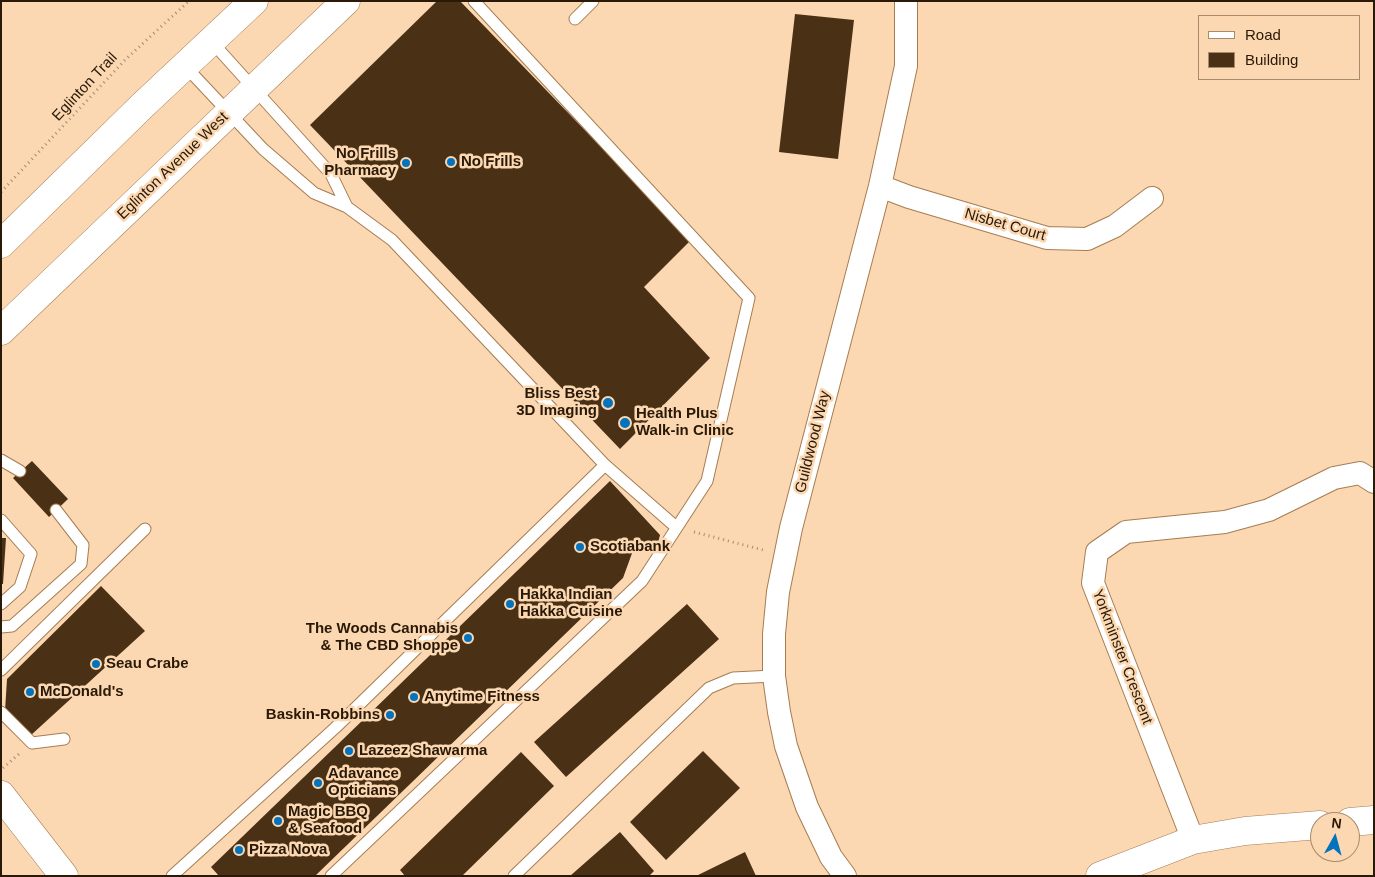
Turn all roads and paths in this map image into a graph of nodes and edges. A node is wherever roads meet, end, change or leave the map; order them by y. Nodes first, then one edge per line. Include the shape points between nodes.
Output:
1 (189, 1) edge
2 (254, 1) edge
3 (346, 1) edge
4 (474, 1) edge
5 (592, 1) edge
6 (906, 1) edge
7 (575, 19) dead end
8 (211, 41) junction
9 (185, 66) junction
10 (254, 88) junction
11 (229, 113) junction
12 (880, 186) junction
13 (1, 192) edge
14 (1152, 198) dead end
15 (347, 207) junction
16 (1, 244) edge
17 (1, 331) edge
18 (1, 460) edge
19 (605, 466) junction
20 (20, 471) dead end
21 (1374, 482) edge
22 (56, 510) dead end
23 (1, 520) edge
24 (676, 527) junction
25 (145, 529) dead end
26 (785, 558) junction
27 (1, 604) edge
28 (1, 627) edge
29 (1, 670) edge
30 (774, 676) junction
31 (1, 712) edge
32 (64, 738) dead end
33 (1, 795) edge
34 (1374, 820) edge
35 (1360, 821) edge
36 (1310, 826) edge
37 (1193, 840) junction
38 (180, 873) edge
39 (64, 876) edge
40 (331, 876) edge
41 (514, 876) edge
42 (844, 876) edge
43 (1100, 876) edge

1 - 13 path, Eglinton Trail via 126,60
2 - 8 main road
3 - 10 main road, Eglinton Avenue West
4 - 24 lane via 749,298 707,481
5 - 7 lane
6 - 12 street, Guildwood Way via 906,66
8 - 9 main road
8 - 10 lane
9 - 11 lane
9 - 16 main road
10 - 11 main road, Eglinton Avenue West
10 - 15 lane via 331,174
11 - 15 lane via 263,149 314,193
11 - 17 main road, Eglinton Avenue West
12 - 14 street, Nisbet Court via 1048,238 1087,239 1115,226
12 - 26 street, Guildwood Way
15 - 19 lane via 392,240
18 - 20 lane
19 - 24 lane
19 - 38 lane
21 - 37 street, Yorkminster Crescent via 1360,473 1334,478 1269,510 1225,522 1126,532 1097,552 1093,583
22 - 28 lane via 83,545 82,564 12,626
23 - 27 lane via 31,554 20,586
24 - 26 path
24 - 40 lane via 642,581
25 - 29 lane
26 - 30 street, Guildwood Way via 778,592
30 - 41 lane via 732,678 709,688
30 - 42 street, Guildwood Way via 786,746 807,807 831,858
31 - 32 lane via 32,743
33 - 39 main road
34 - 35 main road
36 - 37 main road via 1245,831
37 - 43 main road

